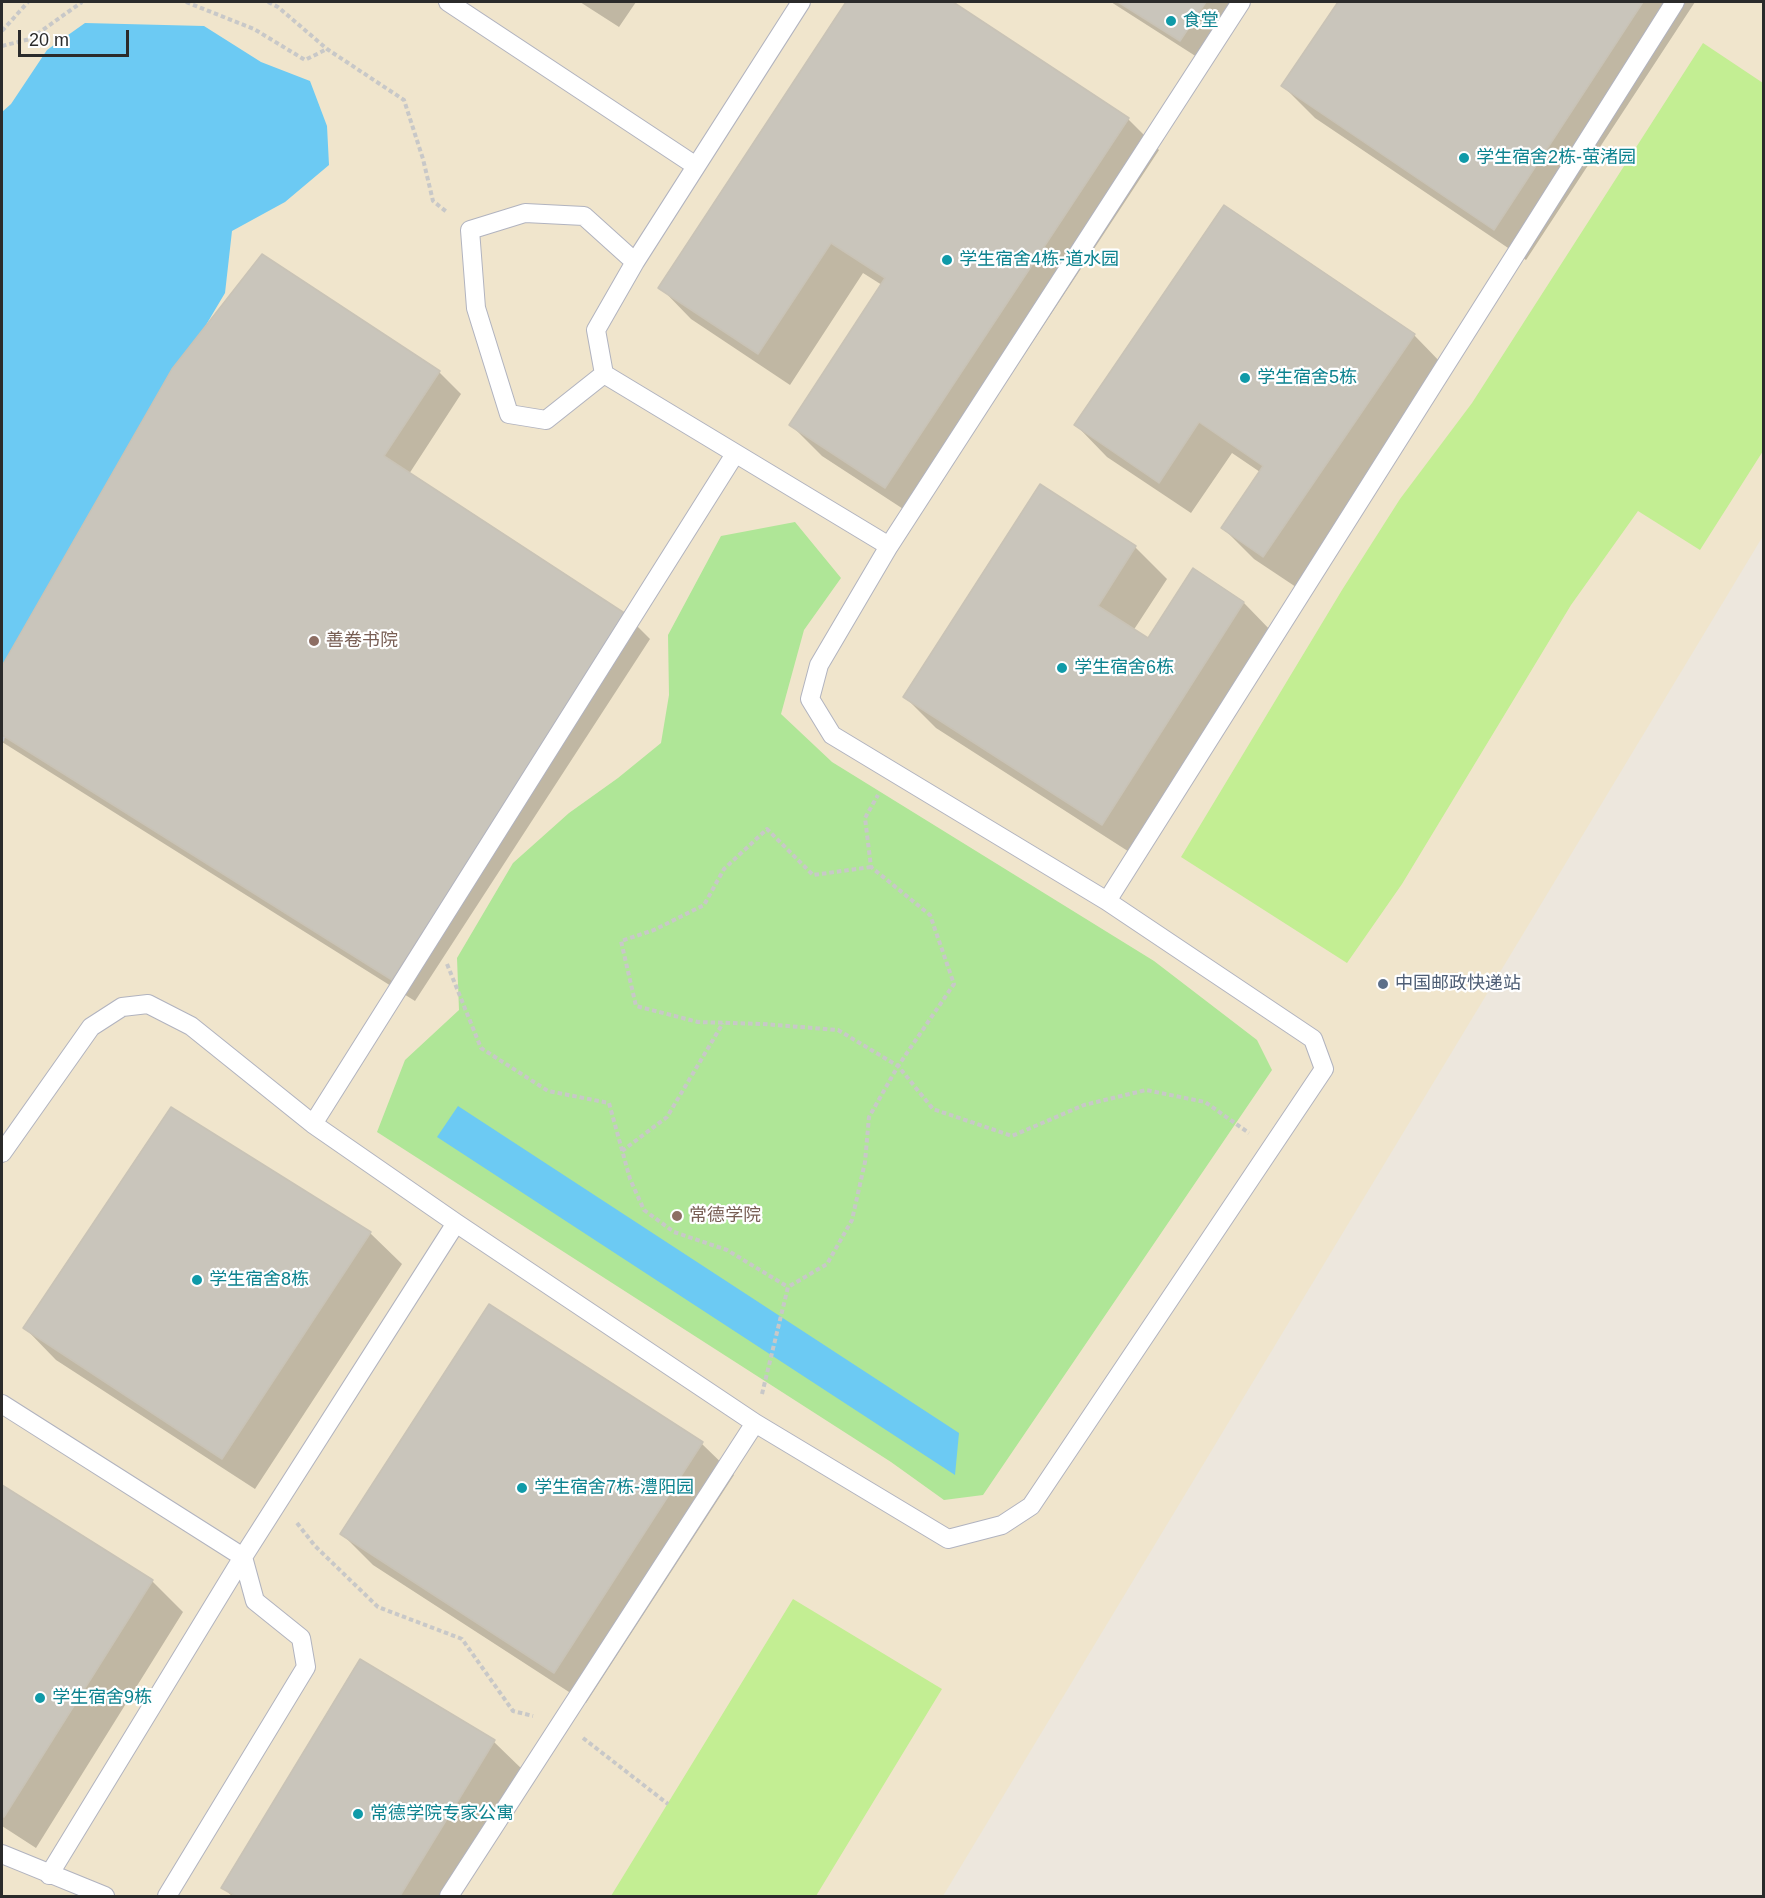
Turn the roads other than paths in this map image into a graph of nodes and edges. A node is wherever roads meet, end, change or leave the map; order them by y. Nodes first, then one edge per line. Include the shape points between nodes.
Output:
1 (448, 2) edge
2 (801, 2) edge
3 (1241, 2) edge
4 (1675, 2) edge
5 (696, 166) junction
6 (635, 262) junction
7 (604, 374) junction
8 (735, 454) junction
9 (890, 546) junction
10 (1107, 902) junction
11 (312, 1124) junction
12 (2, 1153) edge
13 (456, 1223) junction
14 (2, 1404) edge
15 (755, 1423) junction
16 (243, 1557) junction
17 (2, 1854) edge
18 (49, 1875) junction
19 (105, 1896) edge
20 (168, 1896) edge
21 (449, 1896) edge

1 - 5 lane
2 - 5 lane
3 - 9 lane
4 - 10 lane
5 - 6 lane
6 - 7 lane via 596,330
6 - 7 lane via 584,216 525,213 470,230 476,308 509,414 546,420
7 - 8 lane
8 - 9 lane
8 - 11 lane
9 - 10 lane via 819,665 810,699 832,735
10 - 15 lane via 1313,1039 1324,1069 1031,1506 1002,1525 948,1539
11 - 12 lane via 191,1026 148,1004 122,1007 91,1027
11 - 13 lane
13 - 15 lane
13 - 16 lane
14 - 16 lane
15 - 21 lane
16 - 18 lane
16 - 20 lane via 255,1601 301,1638 306,1667
17 - 18 lane
18 - 19 lane

